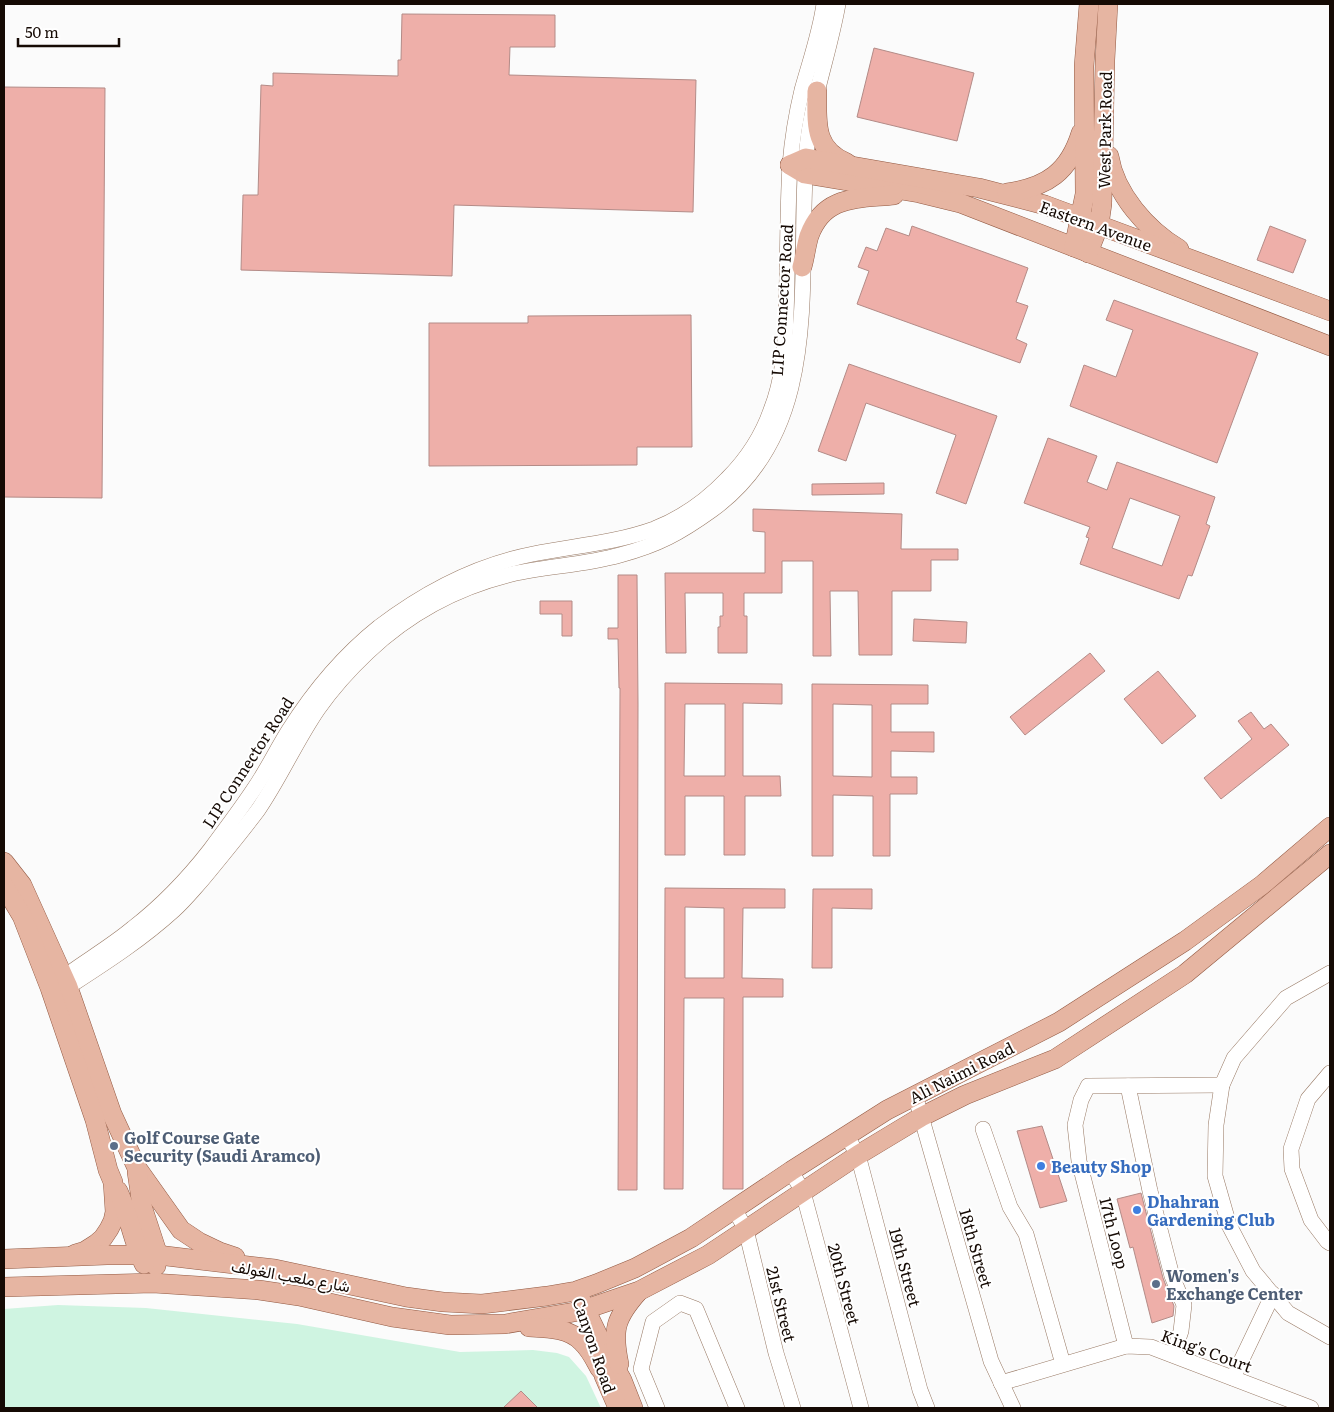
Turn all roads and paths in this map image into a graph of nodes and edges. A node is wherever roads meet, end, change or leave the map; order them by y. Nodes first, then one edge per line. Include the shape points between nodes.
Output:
1 (824, 4) edge
2 (838, 4) edge
3 (1089, 4) edge
4 (1108, 4) edge
5 (817, 91) junction
6 (1085, 117) junction
7 (1105, 121) junction
8 (800, 166) junction
9 (855, 166) junction
10 (919, 193) junction
11 (1002, 193) junction
12 (1081, 218) junction
13 (1099, 225) junction
14 (1081, 250) junction
15 (1208, 266) junction
16 (802, 267) junction
17 (1330, 311) edge
18 (1330, 346) edge
19 (1330, 826) edge
20 (1330, 854) edge
21 (4, 862) edge
22 (4, 886) edge
23 (1330, 973) edge
24 (61, 984) junction
25 (1330, 1073) edge
26 (1222, 1085) junction
27 (1128, 1086) junction
28 (915, 1095) junction
29 (920, 1117) junction
30 (983, 1129) dead end
31 (846, 1135) junction
32 (858, 1155) junction
33 (137, 1168) junction
34 (791, 1171) junction
35 (113, 1182) junction
36 (802, 1192) junction
37 (735, 1210) junction
38 (746, 1230) junction
39 (1330, 1243) edge
40 (149, 1255) junction
41 (66, 1256) junction
42 (4, 1259) edge
43 (275, 1269) junction
44 (153, 1283) junction
45 (4, 1287) edge
46 (576, 1290) junction
47 (639, 1291) junction
48 (1273, 1294) junction
49 (583, 1310) junction
50 (505, 1324) junction
51 (1330, 1337) edge
52 (1126, 1346) junction
53 (1173, 1355) junction
54 (1063, 1364) junction
55 (613, 1378) junction
56 (1233, 1378) junction
57 (1001, 1383) junction
58 (618, 1408) edge
59 (634, 1408) edge
60 (657, 1408) edge
61 (736, 1408) edge
62 (793, 1408) edge
63 (861, 1408) edge
64 (927, 1408) edge
65 (1013, 1408) edge
66 (1311, 1408) edge

1 - 8 street, LIP Connector Road via 795,122
2 - 5 street, LIP Connector Road
3 - 6 main road, West Park Road via 1084,66
4 - 7 main road, West Park Road
5 - 8 street, LIP Connector Road
5 - 9 main road, Eastern Avenue via 817,129 824,147 838,160
6 - 11 main road via 1076,148 1054,177 1025,190
6 - 12 main road, West Park Road via 1085,194
7 - 13 main road, West Park Road
7 - 15 main road via 1111,168 1128,202 1173,246
8 - 9 main road, Eastern Avenue
8 - 10 main road, Eastern Avenue
8 - 16 street, LIP Connector Road
8 - 24 street, LIP Connector Road via 780,380 763,429 733,473 700,504 675,519 617,540 503,561 443,586 378,628 351,652 306,704 256,786 207,854 133,929
9 - 11 main road, Eastern Avenue
10 - 14 main road, Eastern Avenue via 960,203
10 - 16 main road, Eastern Avenue via 846,200 824,210 809,237
11 - 12 main road, Eastern Avenue
12 - 13 main road, Eastern Avenue
12 - 14 main road, West Park Road
13 - 14 main road, West Park Road
13 - 15 main road, Eastern Avenue
14 - 18 main road, Eastern Avenue
15 - 17 main road, Eastern Avenue
16 - 24 street, LIP Connector Road via 798,357 793,385 775,435 743,483 723,502 673,537 642,550 607,559 510,574 471,586 395,629 368,652 319,707 259,808 177,908 135,943
19 - 28 main road, Ali Naimi Road via 1262,885 1185,941 1059,1022
20 - 29 main road, Ali Naimi Road via 1185,974 1055,1059
21 - 24 main road via 22,885
22 - 24 main road
23 - 26 street via 1286,998 1234,1058
24 - 33 main road
24 - 35 main road
25 - 39 street via 1308,1099 1291,1149 1292,1169 1311,1220
26 - 27 street, 17th Loop
26 - 48 street via 1216,1125 1215,1176 1229,1225 1253,1270
27 - 52 street, 17th Loop via 1088,1086 1080,1100 1075,1125 1078,1162
27 - 53 street via 1150,1191 1172,1276 1184,1305 1181,1331
28 - 29 street, 18th Street
28 - 31 main road, Ali Naimi Road
29 - 32 main road, Ali Naimi Road
29 - 57 street, 18th Street via 991,1361
30 - 54 street via 1010,1207 1026,1234
31 - 32 street, 19th Street
31 - 34 main road, Ali Naimi Road
32 - 36 main road, Ali Naimi Road
32 - 64 street, 19th Street
33 - 40 main road
33 - 43 main road via 181,1230 220,1252
34 - 36 street, 20th Street
34 - 37 main road, Ali Naimi Road
35 - 40 main road
35 - 41 main road via 115,1212 109,1229 96,1244
36 - 38 main road, Ali Naimi Road
36 - 63 street, 20th Street
37 - 38 street, 21st Street
37 - 46 main road, Ali Naimi Road via 659,1256
38 - 47 main road, Ali Naimi Road via 708,1255
38 - 62 street, 21st Street
40 - 41 main road, شارع ملعب الغولف
40 - 43 main road, شارع ملعب الغولف
40 - 44 main road
41 - 42 main road, شارع ملعب الغولف
43 - 46 main road, شارع ملعب الغولف via 443,1302 482,1304
44 - 45 main road, شارع ملعب الغولف
44 - 50 main road, شارع ملعب الغولف via 267,1291 419,1322 479,1326
46 - 49 main road, Canyon Road
47 - 49 main road, Ali Naimi Road
47 - 55 main road via 621,1312 615,1334
48 - 51 street via 1288,1312
48 - 56 street
49 - 50 main road, Ali Naimi Road
49 - 55 main road, Canyon Road via 605,1350
50 - 55 main road via 555,1329 577,1337
52 - 53 street, King's Court via 1151,1347
52 - 54 street, King's Court
53 - 56 street, King's Court
54 - 57 street, King's Court
55 - 58 main road, Canyon Road
55 - 59 main road, Canyon Road
56 - 66 street, King's Court
57 - 65 street, 18th Street
60 - 61 street via 641,1369 653,1322 680,1303 696,1309

